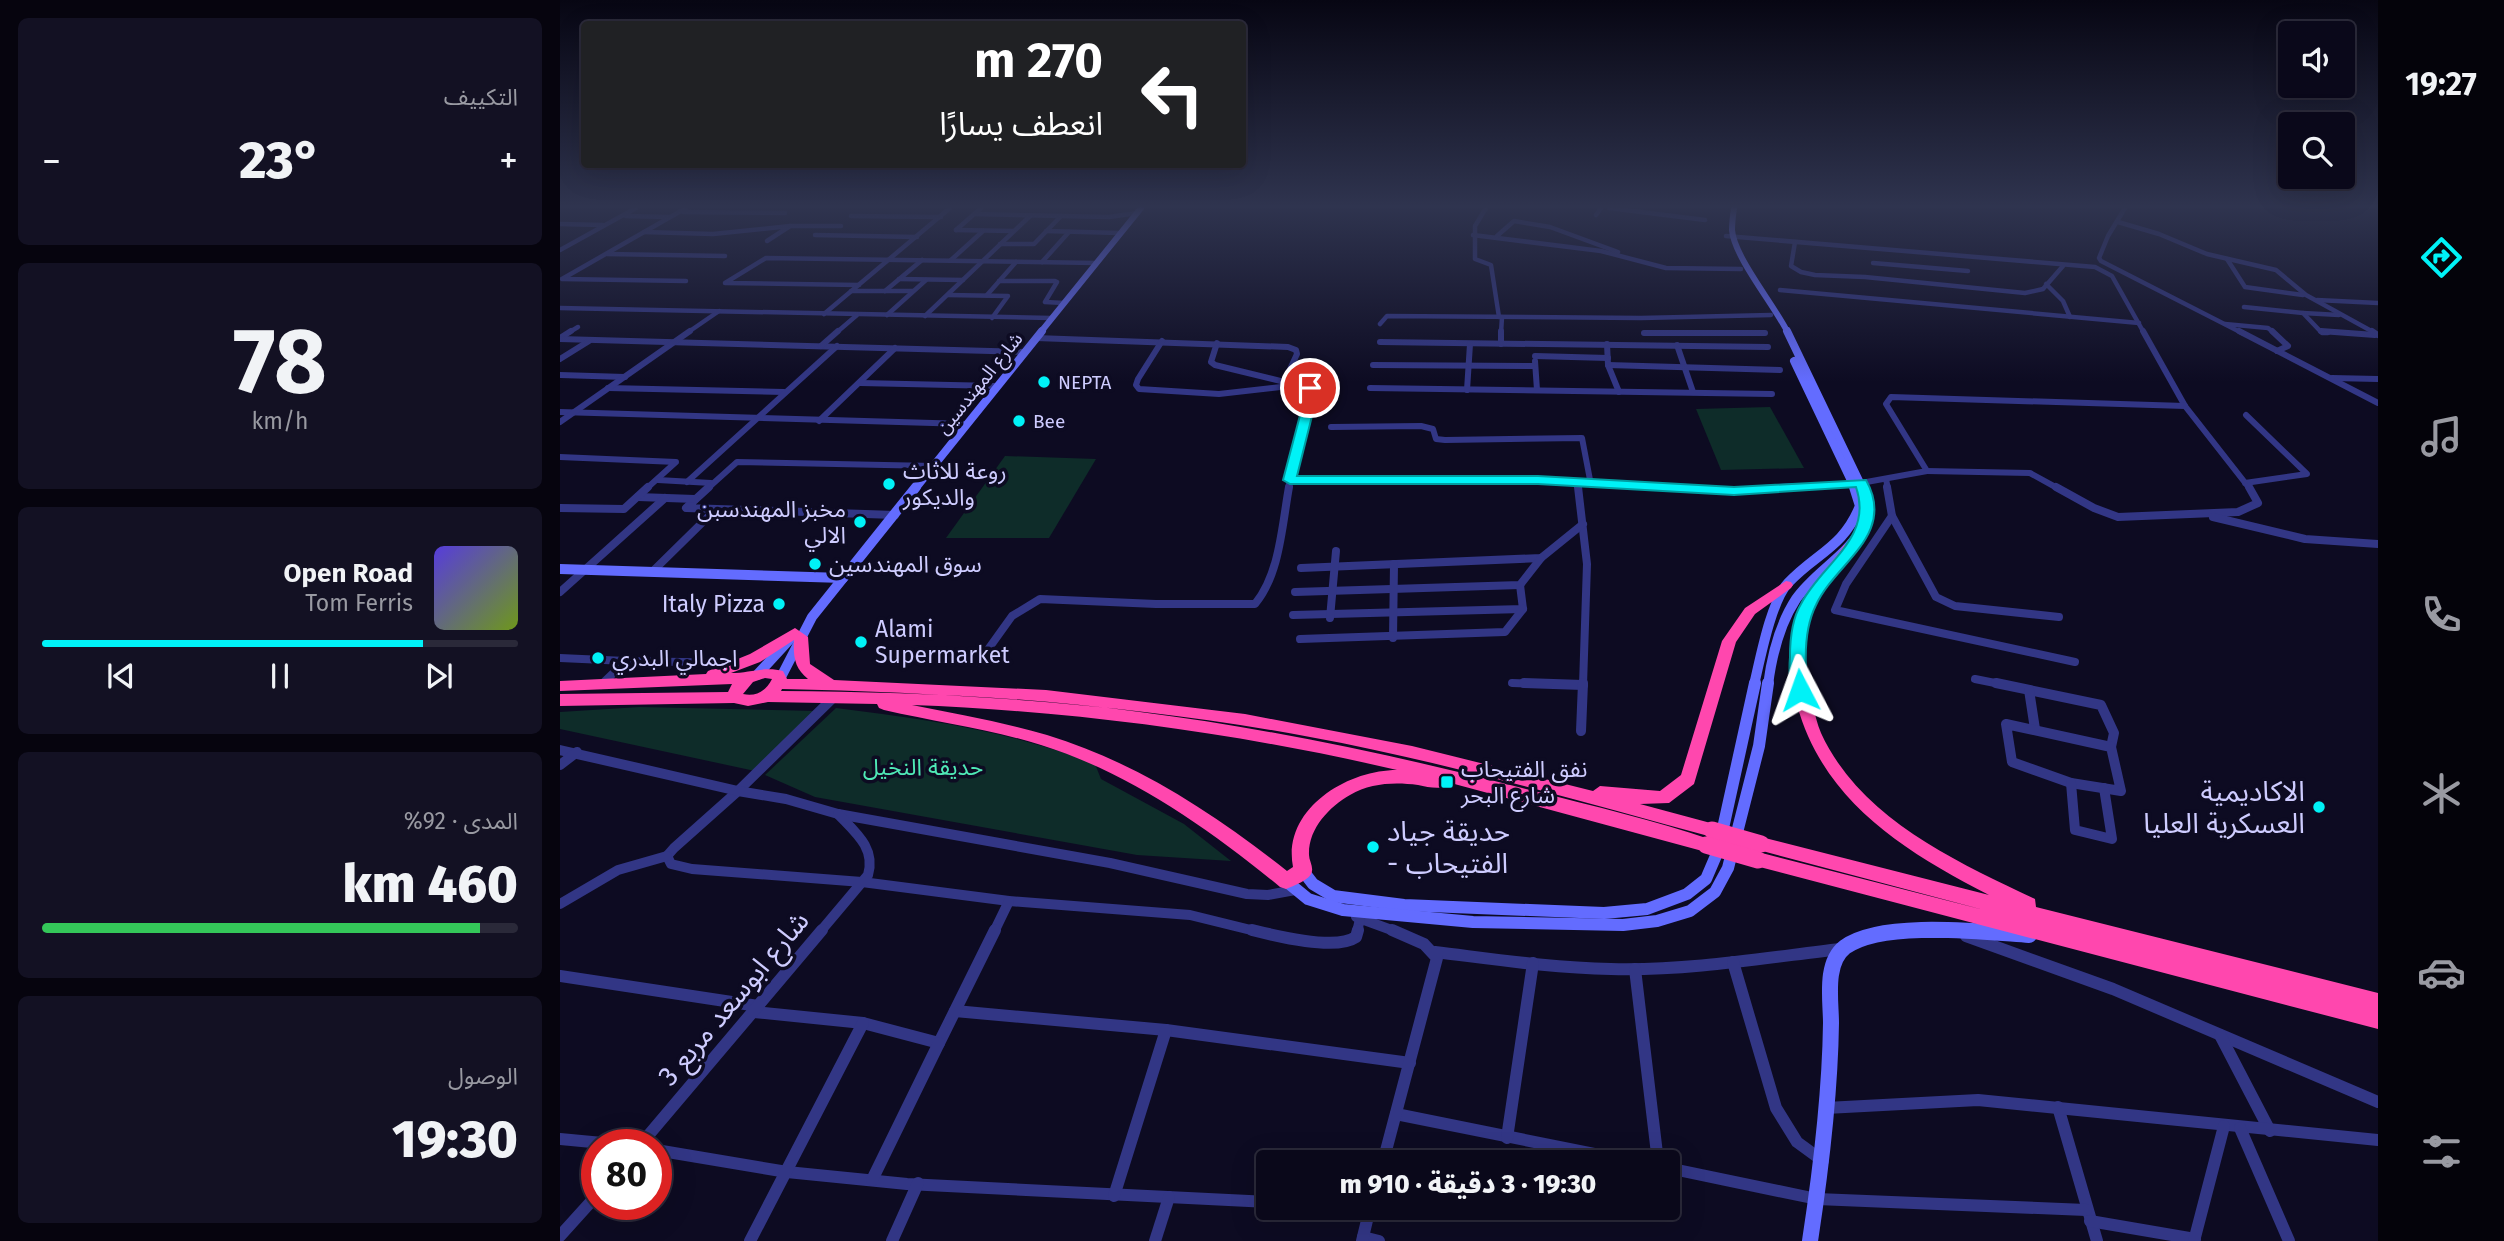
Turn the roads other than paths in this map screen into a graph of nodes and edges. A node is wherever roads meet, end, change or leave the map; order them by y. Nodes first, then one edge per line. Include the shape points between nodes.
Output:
1 (584, 266) edge
2 (751, 266) edge
3 (882, 266) edge
4 (915, 266) edge
5 (977, 266) edge
6 (1012, 266) edge
7 (1095, 266) edge
8 (1491, 266) edge
9 (1657, 266) edge
10 (1740, 266) edge
11 (1747, 266) edge
12 (1792, 266) edge
13 (1873, 266) edge
14 (1908, 266) edge
15 (2062, 266) edge
16 (2078, 266) edge
17 (2110, 266) edge
18 (2231, 266) edge
19 (2258, 266) edge
20 (1741, 269) junction
21 (1968, 271) dead end
22 (1821, 274) junction
23 (1874, 277) junction
24 (561, 279) edge
25 (899, 279) junction
26 (926, 280) junction
27 (963, 280) junction
28 (686, 281) dead end
29 (999, 281) junction
30 (2046, 284) junction
31 (859, 285) junction
32 (1780, 290) dead end
33 (851, 291) junction
34 (886, 291) junction
35 (913, 291) junction
36 (1821, 293) junction
37 (948, 295) junction
38 (987, 295) junction
39 (2306, 296) junction
40 (2314, 300) junction
41 (1064, 303) junction
42 (2378, 303) edge
43 (2244, 307) dead end
44 (560, 308) edge
45 (719, 312) junction
46 (2303, 313) junction
47 (824, 314) junction
48 (857, 314) junction
49 (887, 315) junction
50 (1771, 315) junction
51 (925, 316) junction
52 (2343, 316) junction
53 (992, 317) junction
54 (1501, 317) junction
55 (2070, 317) junction
56 (1051, 318) junction
57 (1641, 318) junction
58 (2139, 323) junction
59 (1380, 324) dead end
60 (2222, 324) junction
61 (578, 327) dead end
62 (1644, 333) junction
63 (1765, 333) dead end
64 (2378, 335) edge
65 (1036, 338) junction
66 (560, 339) edge
67 (589, 341) junction
68 (1162, 341) junction
69 (1380, 342) dead end
70 (675, 343) junction
71 (1217, 343) junction
72 (1471, 344) junction
73 (1501, 344) junction
74 (1607, 344) junction
75 (1533, 345) junction
76 (1572, 345) junction
77 (1647, 345) junction
78 (1677, 345) junction
79 (821, 346) junction
80 (836, 346) junction
81 (1768, 347) dead end
82 (895, 348) junction
83 (2277, 351) junction
84 (1024, 352) junction
85 (1535, 356) junction
86 (1573, 357) junction
87 (560, 359) edge
88 (1608, 361) junction
89 (1373, 365) dead end
90 (1469, 366) junction
91 (1535, 366) junction
92 (1685, 368) junction
93 (1780, 370) dead end
94 (560, 375) edge
95 (625, 377) junction
96 (2330, 378) junction
97 (2378, 379) edge
98 (1285, 380) junction
99 (860, 383) junction
100 (1301, 384) junction
101 (997, 386) junction
102 (608, 388) junction
103 (1370, 388) dead end
104 (1467, 390) junction
105 (1537, 390) junction
106 (1619, 391) junction
107 (784, 392) junction
108 (1693, 393) junction
109 (1772, 394) dead end
110 (2378, 403) edge
111 (2185, 406) junction
112 (560, 412) edge
113 (573, 413) junction
114 (2246, 415) dead end
115 (755, 419) junction
116 (560, 422) edge
117 (819, 422) junction
118 (967, 424) junction
119 (1331, 427) dead end
120 (560, 457) edge
121 (934, 466) junction
122 (1927, 471) junction
123 (1886, 479) junction
124 (658, 480) junction
125 (1290, 480) junction
126 (687, 482) junction
127 (2245, 482) junction
128 (711, 483) junction
129 (1857, 483) junction
130 (1578, 484) junction
131 (1591, 485) junction
132 (638, 497) junction
133 (665, 498) junction
134 (695, 499) junction
135 (560, 508) edge
136 (714, 511) junction
137 (895, 515) junction
138 (2203, 515) junction
139 (1892, 516) junction
140 (1583, 524) junction
141 (2378, 544) edge
142 (1849, 548) junction
143 (1336, 551) dead end
144 (1541, 558) junction
145 (1395, 564) junction
146 (1335, 566) junction
147 (1301, 568) dead end
148 (560, 569) edge
149 (584, 570) junction
150 (652, 572) junction
151 (842, 578) junction
152 (1520, 585) junction
153 (1786, 585) junction
154 (1393, 587) junction
155 (1332, 590) junction
156 (560, 592) edge
157 (1295, 592) dead end
158 (1523, 609) junction
159 (1396, 611) junction
160 (1293, 615) dead end
161 (1330, 617) junction
162 (2059, 617) dead end
163 (798, 635) junction
164 (1393, 638) junction
165 (1300, 639) dead end
166 (560, 658) edge
167 (626, 661) junction
168 (979, 662) dead end
169 (2075, 662) dead end
170 (750, 672) junction
171 (1975, 679) dead end
172 (780, 682) junction
173 (1512, 683) dead end
174 (601, 685) junction
175 (1583, 685) junction
176 (560, 686) edge
177 (2029, 690) junction
178 (833, 691) junction
179 (766, 696) junction
180 (736, 697) junction
181 (856, 697) junction
182 (560, 700) edge
183 (2035, 729) junction
184 (1581, 731) dead end
185 (2111, 747) junction
186 (560, 750) edge
187 (577, 751) junction
188 (560, 765) edge
189 (1524, 781) junction
190 (2071, 783) junction
191 (1486, 786) junction
192 (2104, 788) junction
193 (738, 791) junction
194 (838, 814) junction
195 (1709, 838) junction
196 (667, 856) junction
197 (1303, 871) junction
198 (862, 882) junction
199 (1291, 886) junction
200 (1009, 901) junction
201 (560, 904) edge
202 (1343, 910) junction
203 (1360, 919) junction
204 (2053, 927) junction
205 (1955, 932) junction
206 (1842, 949) junction
207 (1435, 951) junction
208 (1733, 962) junction
209 (1533, 963) junction
210 (1635, 969) junction
211 (560, 976) edge
212 (2378, 1003) edge
213 (756, 1009) junction
214 (955, 1011) junction
215 (2378, 1019) edge
216 (863, 1023) junction
217 (1166, 1030) junction
218 (2220, 1035) junction
219 (939, 1043) junction
220 (1410, 1063) junction
221 (2378, 1102) edge
222 (2058, 1107) junction
223 (1826, 1108) junction
224 (1396, 1114) junction
225 (2224, 1126) junction
226 (2240, 1128) junction
227 (654, 1129) edge
228 (2270, 1131) junction
229 (1507, 1138) junction
230 (560, 1139) edge
231 (2378, 1140) edge
232 (581, 1141) edge
233 (1386, 1150) edge
234 (1570, 1150) edge
235 (1657, 1150) edge
236 (672, 1153) edge
237 (1822, 1161) junction
238 (1680, 1170) edge
239 (787, 1172) junction
240 (872, 1180) junction
241 (918, 1184) junction
242 (1114, 1196) junction
243 (1170, 1197) junction
244 (1817, 1199) junction
245 (1256, 1201) edge
246 (581, 1213) edge
247 (2088, 1215) junction
248 (1367, 1220) edge
249 (560, 1236) edge
250 (1362, 1239) edge
251 (2195, 1240) edge
252 (750, 1241) edge
253 (892, 1241) edge
254 (1155, 1241) edge
255 (1379, 1241) edge
256 (1811, 1241) edge
257 (2097, 1241) edge
258 (2289, 1241) edge

1 - 24 street
2 - 31 street via 725,283
3 - 31 street
4 - 25 street
5 - 27 street
6 - 29 street
7 - 41 main road, شارع المهندسين
8 - 54 street
9 - 20 street
10 - 20 main road
11 - 129 main road via 1776,309
12 - 22 street
13 - 23 street
14 - 21 street
15 - 30 street
16 - 58 street via 2109,272
17 - 60 street
18 - 39 street via 2245,287
19 - 39 street via 2276,270
20 - 50 main road
22 - 23 street
22 - 36 street
23 - 30 street via 2025,293
24 - 28 street
25 - 26 street
25 - 34 street
26 - 27 street
26 - 35 street
27 - 37 street
29 - 38 street
29 - 41 street via 1055,281 1045,302
30 - 55 street via 2063,301
31 - 33 street
32 - 36 street
33 - 34 street
33 - 47 street
34 - 35 street
35 - 49 street
36 - 55 street
37 - 38 street
37 - 51 street
38 - 53 street via 1009,298
39 - 40 street
40 - 42 street
40 - 52 street
41 - 56 main road, شارع المهندسين
43 - 46 street
44 - 45 street
45 - 47 street
45 - 70 street
46 - 52 street
46 - 64 street via 2322,333
47 - 48 street
48 - 49 street
48 - 79 street
49 - 51 street
50 - 57 street
50 - 129 main road
51 - 53 street
52 - 64 street
53 - 56 street
54 - 57 street
54 - 59 street via 1387,316
54 - 73 street
55 - 58 street
56 - 65 main road, شارع المهندسين
57 - 62 street
58 - 111 street
60 - 83 street
60 - 83 street via 2247,324 2283,340 2288,347
61 - 66 street
62 - 63 street
62 - 77 street
65 - 68 street
65 - 84 main road, شارع المهندسين
66 - 67 street
67 - 70 street
67 - 87 street
68 - 71 street
68 - 100 street via 1138,379 1139,389 1228,395
69 - 72 street
70 - 79 street
70 - 95 street
71 - 98 street via 1211,362 1215,365
71 - 98 street via 1296,350
72 - 73 street
72 - 90 street
73 - 75 street
74 - 76 street
74 - 77 street
74 - 88 street
75 - 76 street
75 - 85 street
76 - 86 street
77 - 78 street
78 - 81 street
78 - 92 street
79 - 80 street
80 - 82 street
80 - 107 street
82 - 84 street
82 - 99 street
83 - 96 street
84 - 101 main road, شارع المهندسين
85 - 86 street
85 - 91 street
86 - 88 street
88 - 92 street
88 - 106 street
89 - 90 street
90 - 91 street
90 - 104 street
91 - 105 street
92 - 93 street
92 - 108 street
94 - 95 street
95 - 102 street
96 - 97 street
96 - 110 street
98 - 100 street
99 - 101 street
99 - 117 street
100 - 125 street via 1310,388 1310,400
101 - 118 main road, شارع المهندسين
102 - 107 street
102 - 113 street
103 - 104 street
104 - 105 street
105 - 106 street
106 - 108 street
107 - 115 street
108 - 109 street
111 - 122 street via 1891,397 1886,404
111 - 127 street
112 - 113 street
113 - 115 street
113 - 116 street
114 - 127 street via 2307,474
115 - 117 street
115 - 126 street
117 - 118 street
118 - 121 main road, شارع المهندسين
119 - 131 street via 1429,427 1436,439 1445,440 1582,438
120 - 124 street via 676,461
121 - 128 street via 737,462
121 - 137 main road, شارع المهندسين
122 - 123 street
122 - 138 street via 2030,473 2118,517
123 - 129 street
123 - 139 street
124 - 126 street
124 - 132 street
125 - 130 street
125 - 168 street via 1277,550 1265,591 1255,604 1040,599 1025,603 1012,614
126 - 128 street
127 - 138 street via 2258,503 2254,507
128 - 134 street
129 - 131 street via 1734,491
129 - 142 main road via 1868,503 1868,515 1863,532
129 - 153 main road via 1860,506 1844,537
130 - 131 street
130 - 140 street
132 - 133 street
132 - 135 street via 622,510
133 - 134 street
133 - 149 street
134 - 136 street via 686,509
136 - 137 street
136 - 150 street
137 - 151 main road, شارع المهندسين
138 - 141 street via 2305,539
139 - 162 street via 1936,597 1955,607
139 - 169 street via 1846,584 1835,610
140 - 144 street
140 - 175 street via 1587,564
142 - 202 main road via 1798,594 1782,622 1732,862 1708,900 1671,917 1623,925 1474,922
142 - 204 highway via 1807,606 1798,639 1804,710 1822,754 1843,785 1909,839
143 - 146 street
144 - 145 street
144 - 152 street
145 - 146 street
145 - 154 street
146 - 147 street
146 - 155 street
148 - 149 main road
149 - 150 main road
149 - 156 street
150 - 151 main road
151 - 163 main road, شارع المهندسين
152 - 154 street
152 - 158 street
153 - 189 highway via 1750,611 1729,642 1688,779 1671,795 1632,797
153 - 197 main road via 1766,632 1718,851 1706,879 1687,894 1647,909 1604,913 1404,905 1334,896 1313,884
154 - 155 street
154 - 159 street
155 - 157 street
155 - 161 street
158 - 159 street
158 - 164 street via 1505,632
159 - 161 street
159 - 164 street
160 - 161 street
163 - 170 highway
163 - 172 main road, شارع المهندسين
163 - 178 highway via 802,666
164 - 165 street
166 - 167 street
167 - 170 street
167 - 174 street
170 - 172 highway via 772,673
170 - 174 highway via 694,681
170 - 180 highway
171 - 177 street
172 - 178 highway
172 - 179 highway
173 - 175 street
174 - 176 highway
175 - 184 street
177 - 183 street
177 - 185 street via 2101,705 2114,733
178 - 179 highway
178 - 181 highway
178 - 189 highway via 983,690 1147,705 1312,731
178 - 193 street
179 - 180 highway via 751,701
180 - 182 highway
181 - 191 highway via 1007,704 1189,724 1310,745
181 - 199 highway via 999,727 1071,749 1171,799
183 - 185 street
183 - 190 street via 2006,724 2012,762
185 - 192 street via 2121,791
186 - 187 street
187 - 188 street
187 - 193 street
189 - 195 highway
190 - 192 street
190 - 192 street via 2074,831 2112,839
191 - 195 highway
191 - 197 highway via 1388,777 1352,786 1305,828 1299,851
193 - 194 street
193 - 196 street
194 - 198 street via 872,856 872,867
194 - 199 street via 1084,858 1248,894 1268,895
195 - 204 highway, bridge
196 - 198 street via 671,864 692,869
196 - 201 street via 618,870
197 - 199 highway
198 - 200 street
198 - 213 street, شارع ابوسعد مربع 3
199 - 202 main road via 1323,905
200 - 203 street via 1190,915 1278,936 1335,943 1356,937
200 - 214 street
202 - 203 street
203 - 207 street
204 - 205 main road
204 - 212 highway
204 - 215 highway
205 - 206 main road via 1888,933
205 - 218 street via 2113,989
206 - 208 street
206 - 223 main road via 1832,980
207 - 209 street
207 - 220 street via 1436,965
208 - 210 street
208 - 237 street via 1780,1119 1804,1150
209 - 210 street
209 - 229 street
210 - 235 street
211 - 213 street
213 - 216 street
213 - 227 street, شارع ابوسعد مربع 3
214 - 217 street
214 - 219 street
216 - 219 street
216 - 239 street
217 - 220 street
217 - 242 street
218 - 221 street
218 - 228 street
219 - 240 street
220 - 224 street
222 - 223 street via 1950,1100
222 - 225 street
222 - 247 street
223 - 237 main road
224 - 229 street
224 - 233 street
225 - 226 street
225 - 251 street
226 - 228 street
226 - 258 street
228 - 231 street
229 - 234 street
230 - 232 street
236 - 239 street
237 - 244 main road
238 - 244 street
239 - 240 street
239 - 252 street
240 - 241 street
241 - 242 street
241 - 253 street
242 - 243 street
243 - 245 street
243 - 254 street
244 - 247 street
244 - 256 main road
246 - 249 street
247 - 251 street
247 - 257 street
248 - 250 street
250 - 255 street

